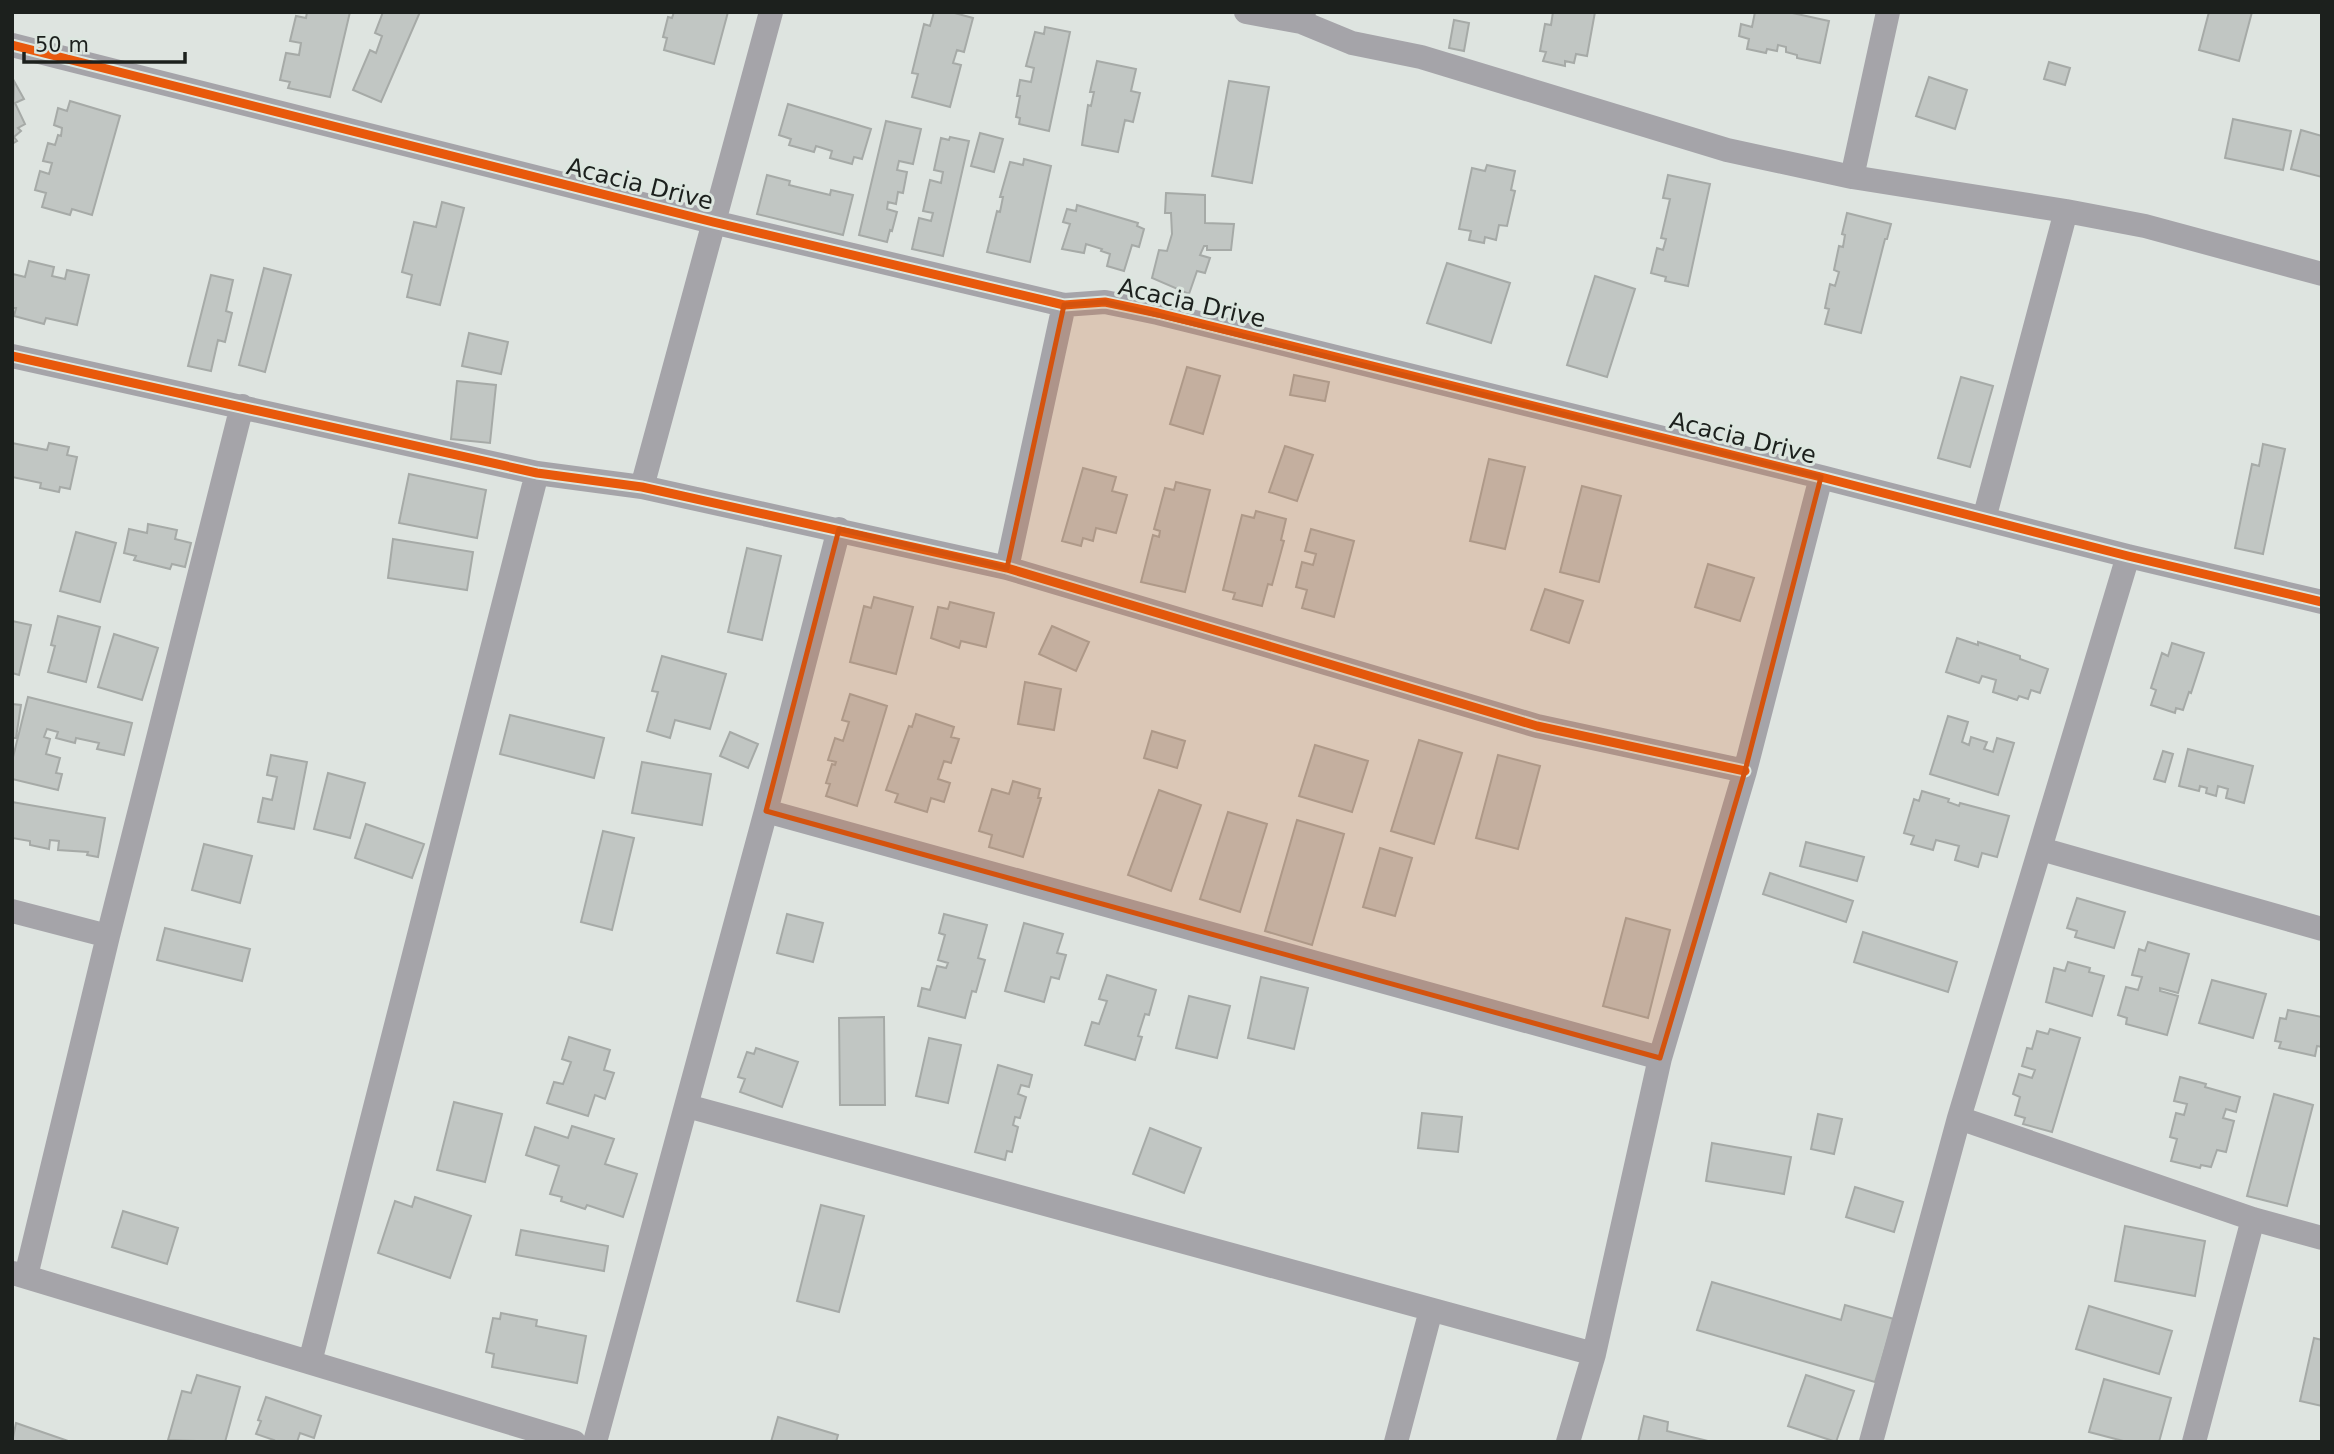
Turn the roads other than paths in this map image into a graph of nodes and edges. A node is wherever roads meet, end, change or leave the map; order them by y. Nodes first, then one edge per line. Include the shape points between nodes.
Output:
1 (771, 12) edge
2 (1245, 12) edge
3 (1888, 12) edge
4 (1302, 17) edge
5 (12, 46) edge
6 (1852, 177) junction
7 (2066, 211) junction
8 (713, 222) junction
9 (2322, 274) edge
10 (1064, 305) junction
11 (12, 356) edge
12 (242, 406) junction
13 (537, 473) junction
14 (1821, 477) junction
15 (642, 487) junction
16 (1983, 519) junction
17 (839, 529) junction
18 (2128, 556) junction
19 (1007, 568) junction
20 (2322, 602) edge
21 (1745, 771) junction
22 (766, 811) junction
23 (2041, 849) junction
24 (12, 911) edge
25 (2322, 929) edge
26 (108, 936) junction
27 (1660, 1058) junction
28 (687, 1106) junction
29 (1959, 1118) junction
30 (2253, 1219) junction
31 (2322, 1238) edge
32 (19, 1274) edge
33 (1431, 1310) junction
34 (1594, 1354) junction
35 (310, 1362) junction
36 (574, 1442) edge
37 (595, 1442) edge
38 (1396, 1442) edge
39 (1568, 1442) edge
40 (1871, 1442) edge
41 (2194, 1442) edge

1 - 8 street
2 - 4 street
3 - 6 street
4 - 6 street via 1352,43 1421,57 1727,150
5 - 8 street, Acacia Drive
6 - 7 street
7 - 9 street via 2145,226
7 - 16 street
8 - 10 street, Acacia Drive
8 - 15 street
10 - 14 street, Acacia Drive via 1105,302 1158,313
10 - 19 street
11 - 12 street
12 - 13 street
12 - 26 street
13 - 15 street
13 - 35 street
14 - 16 street, Acacia Drive
14 - 21 street
15 - 17 street
16 - 18 street, Acacia Drive
17 - 19 street
17 - 22 street
18 - 20 street, Acacia Drive
18 - 23 street
19 - 21 street via 1537,726
21 - 27 street
22 - 27 street
22 - 28 street
23 - 25 street
23 - 29 street
24 - 26 street
26 - 32 street
27 - 34 street
28 - 33 street
28 - 37 street
29 - 30 street
29 - 40 street
30 - 31 street
30 - 41 street
32 - 35 street
33 - 34 street
33 - 38 street
34 - 39 street
35 - 36 street

